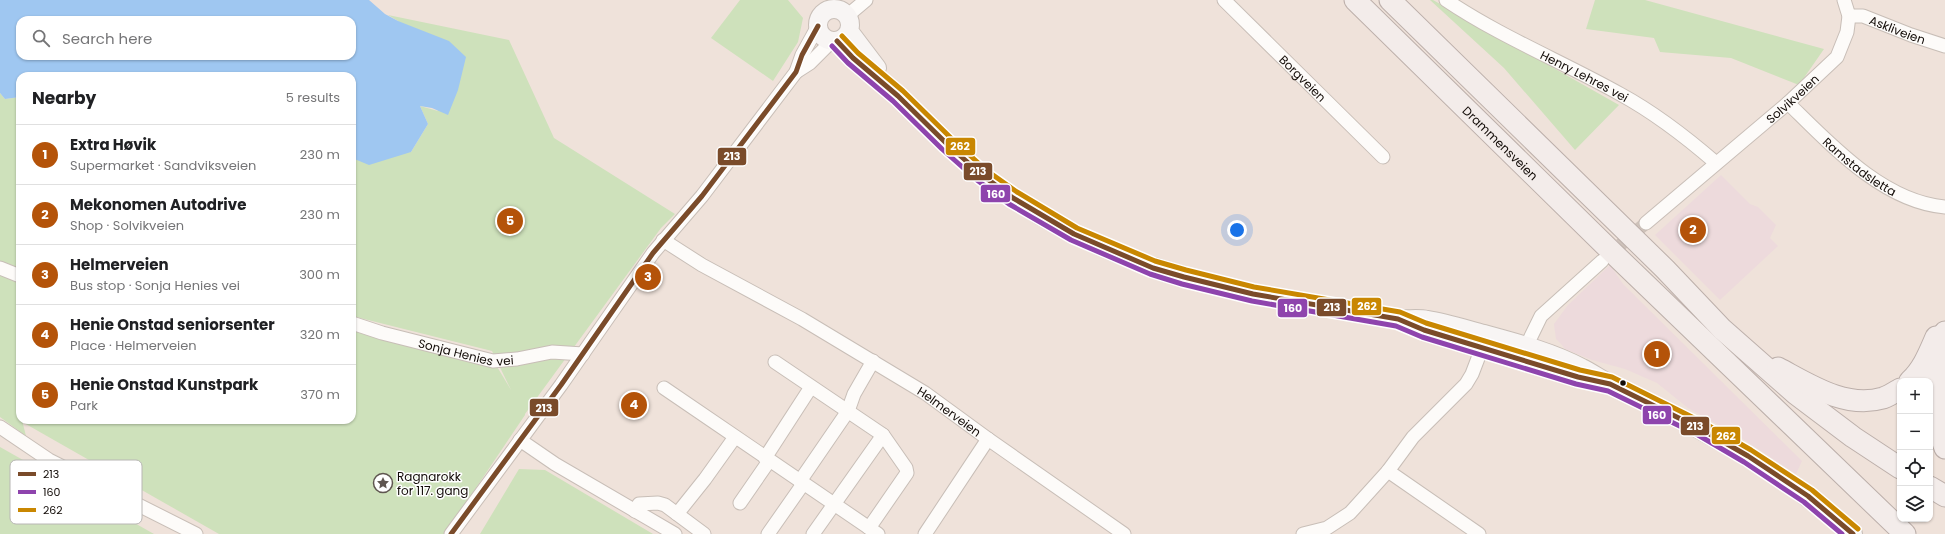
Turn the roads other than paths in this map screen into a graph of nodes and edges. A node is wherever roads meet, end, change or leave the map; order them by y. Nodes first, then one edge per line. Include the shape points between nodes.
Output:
1 (866, 0) edge
2 (1224, 0) edge
3 (1355, 0) edge
4 (1390, 0) edge
5 (1446, 0) edge
6 (1844, 0) edge
7 (820, 13) edge
8 (1849, 16) junction
9 (841, 32) junction
10 (1945, 46) edge
11 (796, 72) junction
12 (1788, 103) junction
13 (1383, 157) dead end
14 (1716, 163) junction
15 (1945, 207) edge
16 (1646, 223) tunnel mouth
17 (664, 240) junction
18 (1602, 261) tunnel mouth
19 (0, 268) edge
20 (16, 274) edge
21 (1945, 319) edge
22 (356, 324) edge
23 (1945, 332) edge
24 (1485, 341) junction
25 (1523, 352) junction
26 (1748, 353) junction
27 (583, 354) junction
28 (873, 361) junction
29 (775, 362) dead end
30 (1913, 378) edge
31 (812, 387) junction
32 (664, 388) dead end
33 (1897, 391) edge
34 (848, 411) junction
35 (0, 427) edge
36 (883, 435) junction
37 (735, 437) junction
38 (520, 440) junction
39 (988, 440) junction
40 (1945, 448) edge
41 (767, 459) junction
42 (49, 460) edge
43 (1897, 466) edge
44 (1388, 471) junction
45 (802, 482) junction
46 (1933, 489) edge
47 (1945, 496) edge
48 (740, 503) dead end
49 (834, 504) junction
50 (142, 507) edge
51 (635, 511) junction
52 (677, 514) junction
53 (868, 530) edge
54 (196, 534) edge
55 (451, 534) edge
56 (675, 534) edge
57 (704, 534) edge
58 (768, 534) edge
59 (813, 534) edge
60 (925, 534) edge
61 (1124, 534) edge
62 (1303, 534) edge
63 (1479, 534) edge
64 (1853, 534) edge
65 (1905, 534) edge

1 - 9 street
2 - 13 street, Borgveien
3 - 65 highway, Drammensveien
4 - 26 highway, Drammensveien
5 - 14 street, Henry Lehres vei via 1627,98 1665,122
6 - 8 street, Solvikveien
7 - 9 main road via 835,9 841,11
7 - 9 main road via 823,37
7 - 11 street
8 - 10 street, Askliveien via 1863,16 1911,36
8 - 12 street, Solvikveien via 1848,32 1837,56
9 - 11 street via 810,63
9 - 24 main road via 898,96 982,175 1013,198 1074,234 1153,268 1206,284 1398,319 1426,320
11 - 17 street via 702,196
12 - 14 street, Solvikveien
12 - 15 street, Ramstadsletta via 1846,159 1884,186 1912,198
14 - 16 street, Solvikveien
17 - 27 street
17 - 28 street, Helmerveien via 702,265
18 - 25 street via 1541,316
19 - 20 street
21 - 30 highway via 1928,357
22 - 27 street, Sonja Henies vei via 493,361 552,352
23 - 40 highway via 1937,371 1935,405 1938,429
24 - 25 main road
24 - 44 street via 1466,384 1413,437
25 - 64 main road via 1581,367 1701,429 1748,456 1808,496
26 - 33 highway via 1818,389 1844,399 1863,401 1884,398
26 - 43 highway via 1815,409
27 - 38 street
28 - 34 street via 854,394
28 - 39 street, Helmerveien via 925,392
29 - 31 street
31 - 34 street
31 - 41 street
32 - 37 street
34 - 36 street
34 - 45 street
35 - 42 street
36 - 49 street
36 - 53 street via 907,473
37 - 41 street
37 - 52 street
38 - 51 street via 555,464
38 - 55 street
39 - 60 street
39 - 61 street, Helmerveien
41 - 45 street
41 - 48 street
44 - 62 street via 1350,513 1327,528
44 - 63 street
45 - 49 street
45 - 58 street
46 - 47 highway
49 - 53 street
49 - 59 street
50 - 54 street
51 - 52 street via 639,504 658,503
51 - 56 street
52 - 57 street

